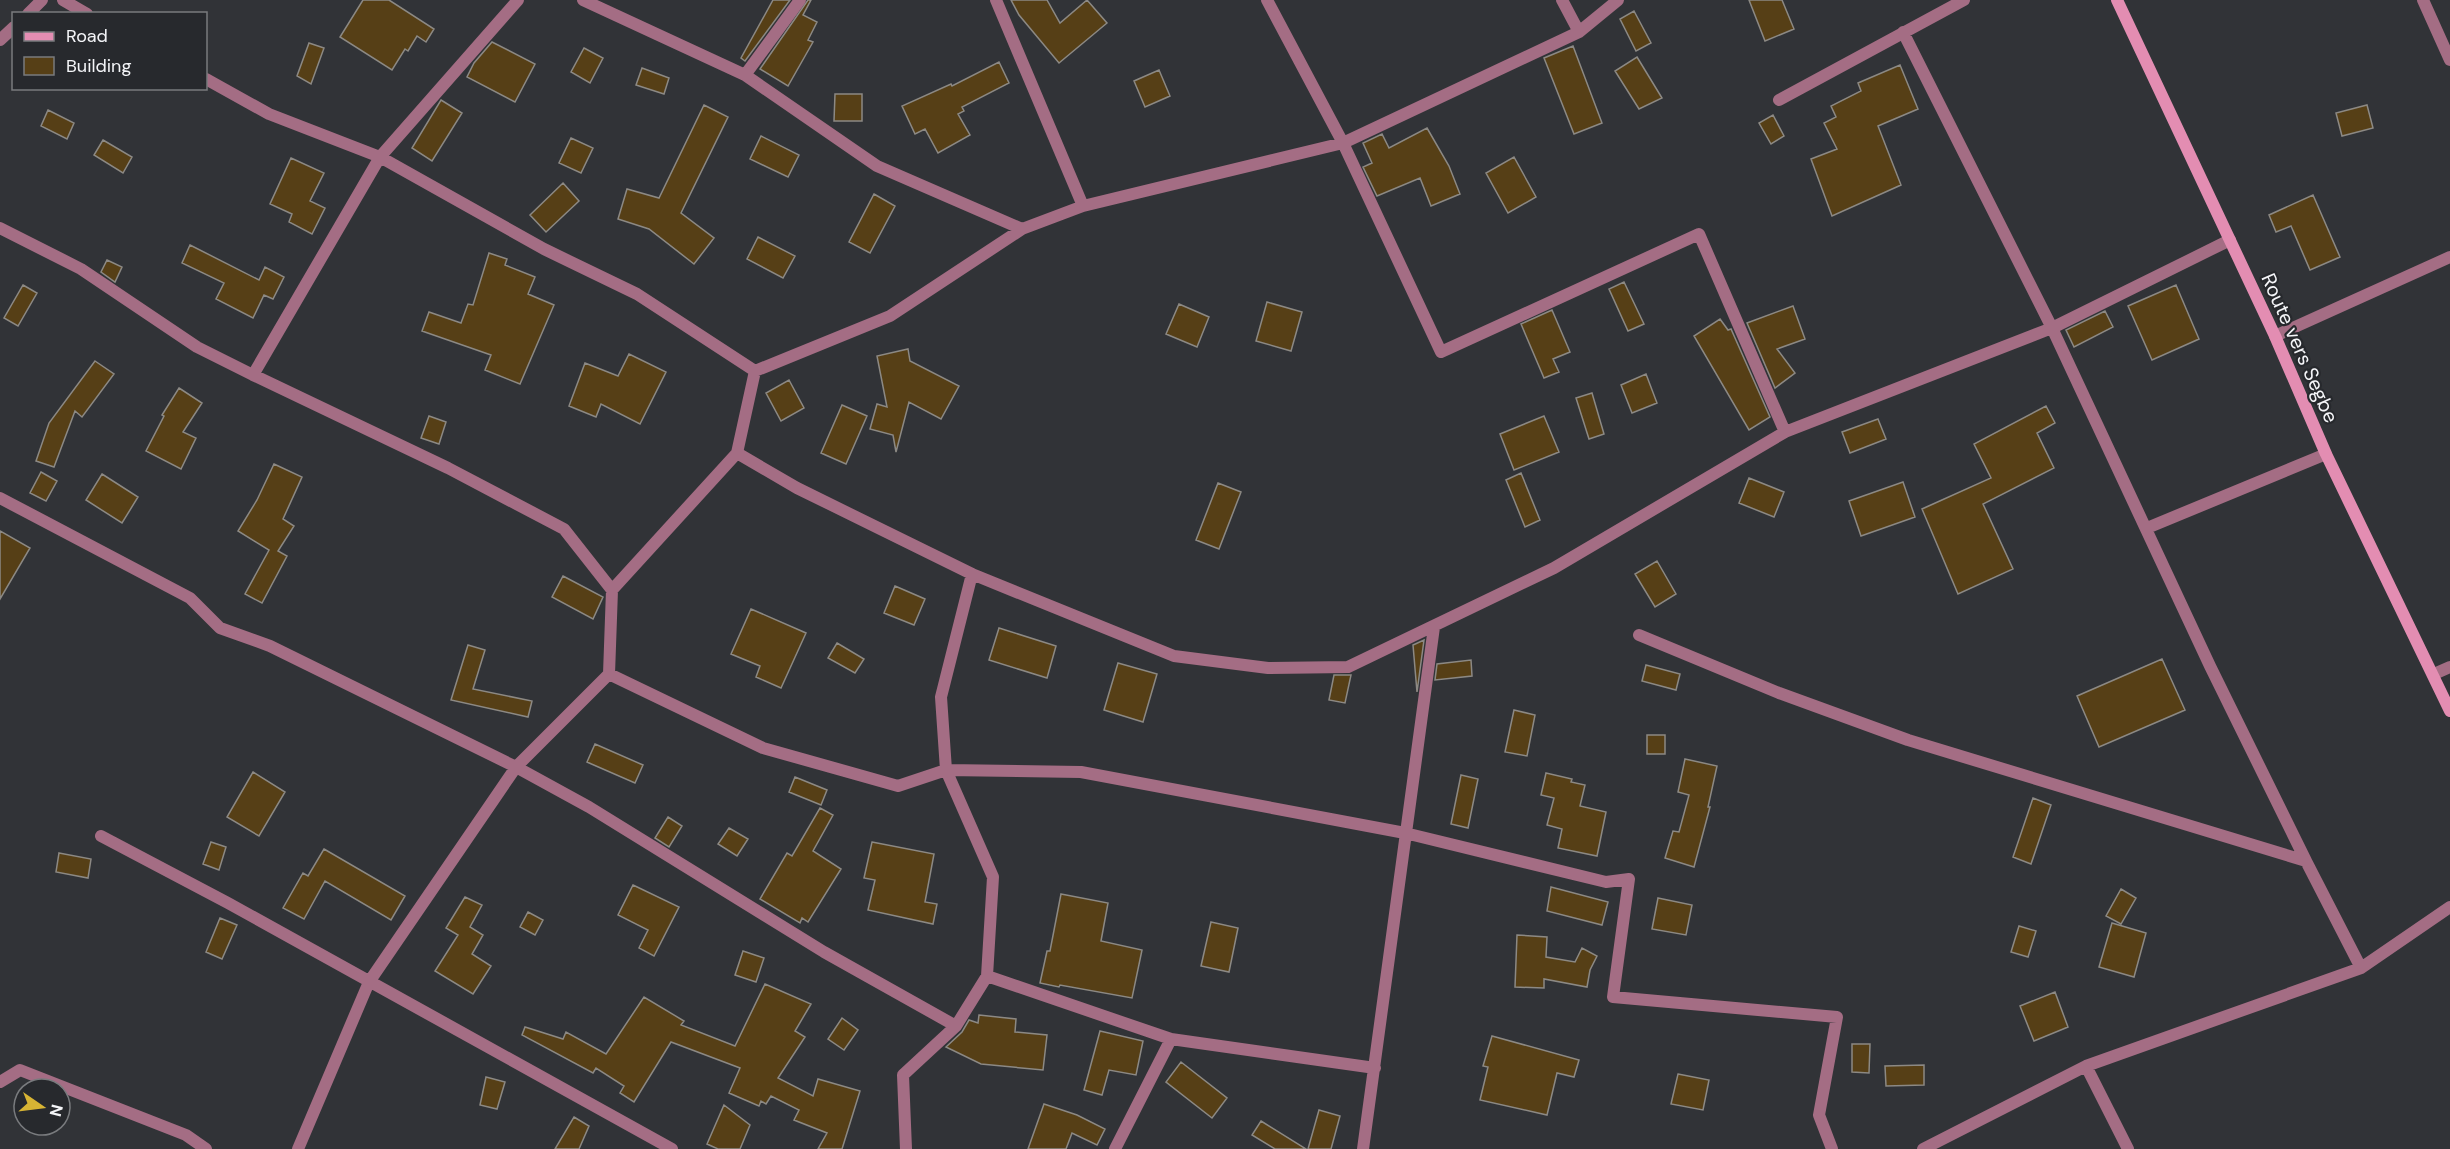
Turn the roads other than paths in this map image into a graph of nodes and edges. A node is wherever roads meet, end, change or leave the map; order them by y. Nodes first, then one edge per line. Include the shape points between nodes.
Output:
1 (42, 0) edge
2 (63, 0) edge
3 (518, 0) edge
4 (583, 0) edge
5 (800, 0) edge
6 (996, 0) edge
7 (1267, 0) edge
8 (1562, 0) edge
9 (1618, 0) edge
10 (1964, 0) edge
11 (2117, 0) edge
12 (2423, 0) edge
13 (30, 12) edge
14 (84, 12) edge
15 (12, 29) edge
16 (1579, 32) junction
17 (1903, 32) junction
18 (0, 40) edge
19 (2450, 60) edge
20 (745, 75) junction
21 (207, 80) edge
22 (1779, 100) dead end
23 (1342, 143) junction
24 (380, 157) junction
25 (1083, 206) junction
26 (0, 228) edge
27 (1022, 230) junction
28 (2230, 240) junction
29 (2450, 257) edge
30 (2052, 328) junction
31 (2275, 336) junction
32 (755, 371) junction
33 (253, 375) junction
34 (1785, 432) junction
35 (737, 453) junction
36 (2326, 454) junction
37 (1, 501) edge
38 (2147, 528) junction
39 (972, 574) junction
40 (612, 590) junction
41 (1434, 627) junction
42 (1639, 635) dead end
43 (2450, 667) edge
44 (609, 674) junction
45 (2434, 674) junction
46 (2450, 711) edge
47 (516, 767) junction
48 (946, 770) junction
49 (1406, 833) junction
50 (101, 836) dead end
51 (2306, 861) junction
52 (2450, 907) edge
53 (2361, 968) junction
54 (987, 976) junction
55 (369, 982) junction
56 (956, 1026) junction
57 (1171, 1040) junction
58 (2086, 1066) junction
59 (1375, 1068) junction
60 (0, 1082) edge
61 (206, 1149) edge
62 (298, 1149) edge
63 (672, 1149) edge
64 (906, 1149) edge
65 (1115, 1149) edge
66 (1363, 1149) edge
67 (1832, 1149) edge
68 (1923, 1149) edge
69 (2128, 1149) edge

1 - 13 street
2 - 14 street
3 - 24 street
4 - 20 street
5 - 20 street
6 - 25 street
7 - 23 street
8 - 16 street
9 - 16 street
10 - 17 street
11 - 28 main road, Route vers Segbe
12 - 19 street
15 - 18 street
16 - 23 street
17 - 22 street
17 - 30 street
20 - 27 street via 877,166
21 - 24 street via 269,114
23 - 25 street
23 - 34 street via 1441,352 1699,234
24 - 32 street via 544,249 638,294
24 - 33 street
25 - 27 street
26 - 33 street via 81,269 197,347
27 - 32 street via 890,316
28 - 30 street
28 - 31 main road, Route vers Segbe
29 - 31 street
30 - 34 street
30 - 38 street
31 - 36 main road, Route vers Segbe
32 - 35 street
33 - 40 street via 448,468 564,529
34 - 41 street via 1554,568
35 - 39 street via 798,488
35 - 40 street
36 - 38 street
36 - 45 main road, Route vers Segbe
37 - 47 street via 190,598 220,628 270,646
38 - 51 street
39 - 41 street via 1174,656 1268,668 1348,667
39 - 48 street via 941,697
40 - 44 street
41 - 49 street
42 - 51 street via 1779,693 1908,740
43 - 45 street
44 - 47 street
44 - 48 street via 763,748 898,786
45 - 46 main road, Route vers Segbe
47 - 55 street
47 - 56 street via 589,807 824,952
48 - 49 street via 1081,772
48 - 54 street via 993,877
49 - 59 street
49 - 67 street via 1606,882 1629,879 1613,997 1837,1017 1819,1115
50 - 55 street
51 - 53 street
52 - 53 street
53 - 58 street
54 - 56 street
54 - 57 street
55 - 62 street
55 - 63 street
56 - 64 street via 903,1076
57 - 59 street
57 - 65 street
58 - 68 street
58 - 69 street
59 - 66 street
60 - 61 street via 20,1070 186,1135

